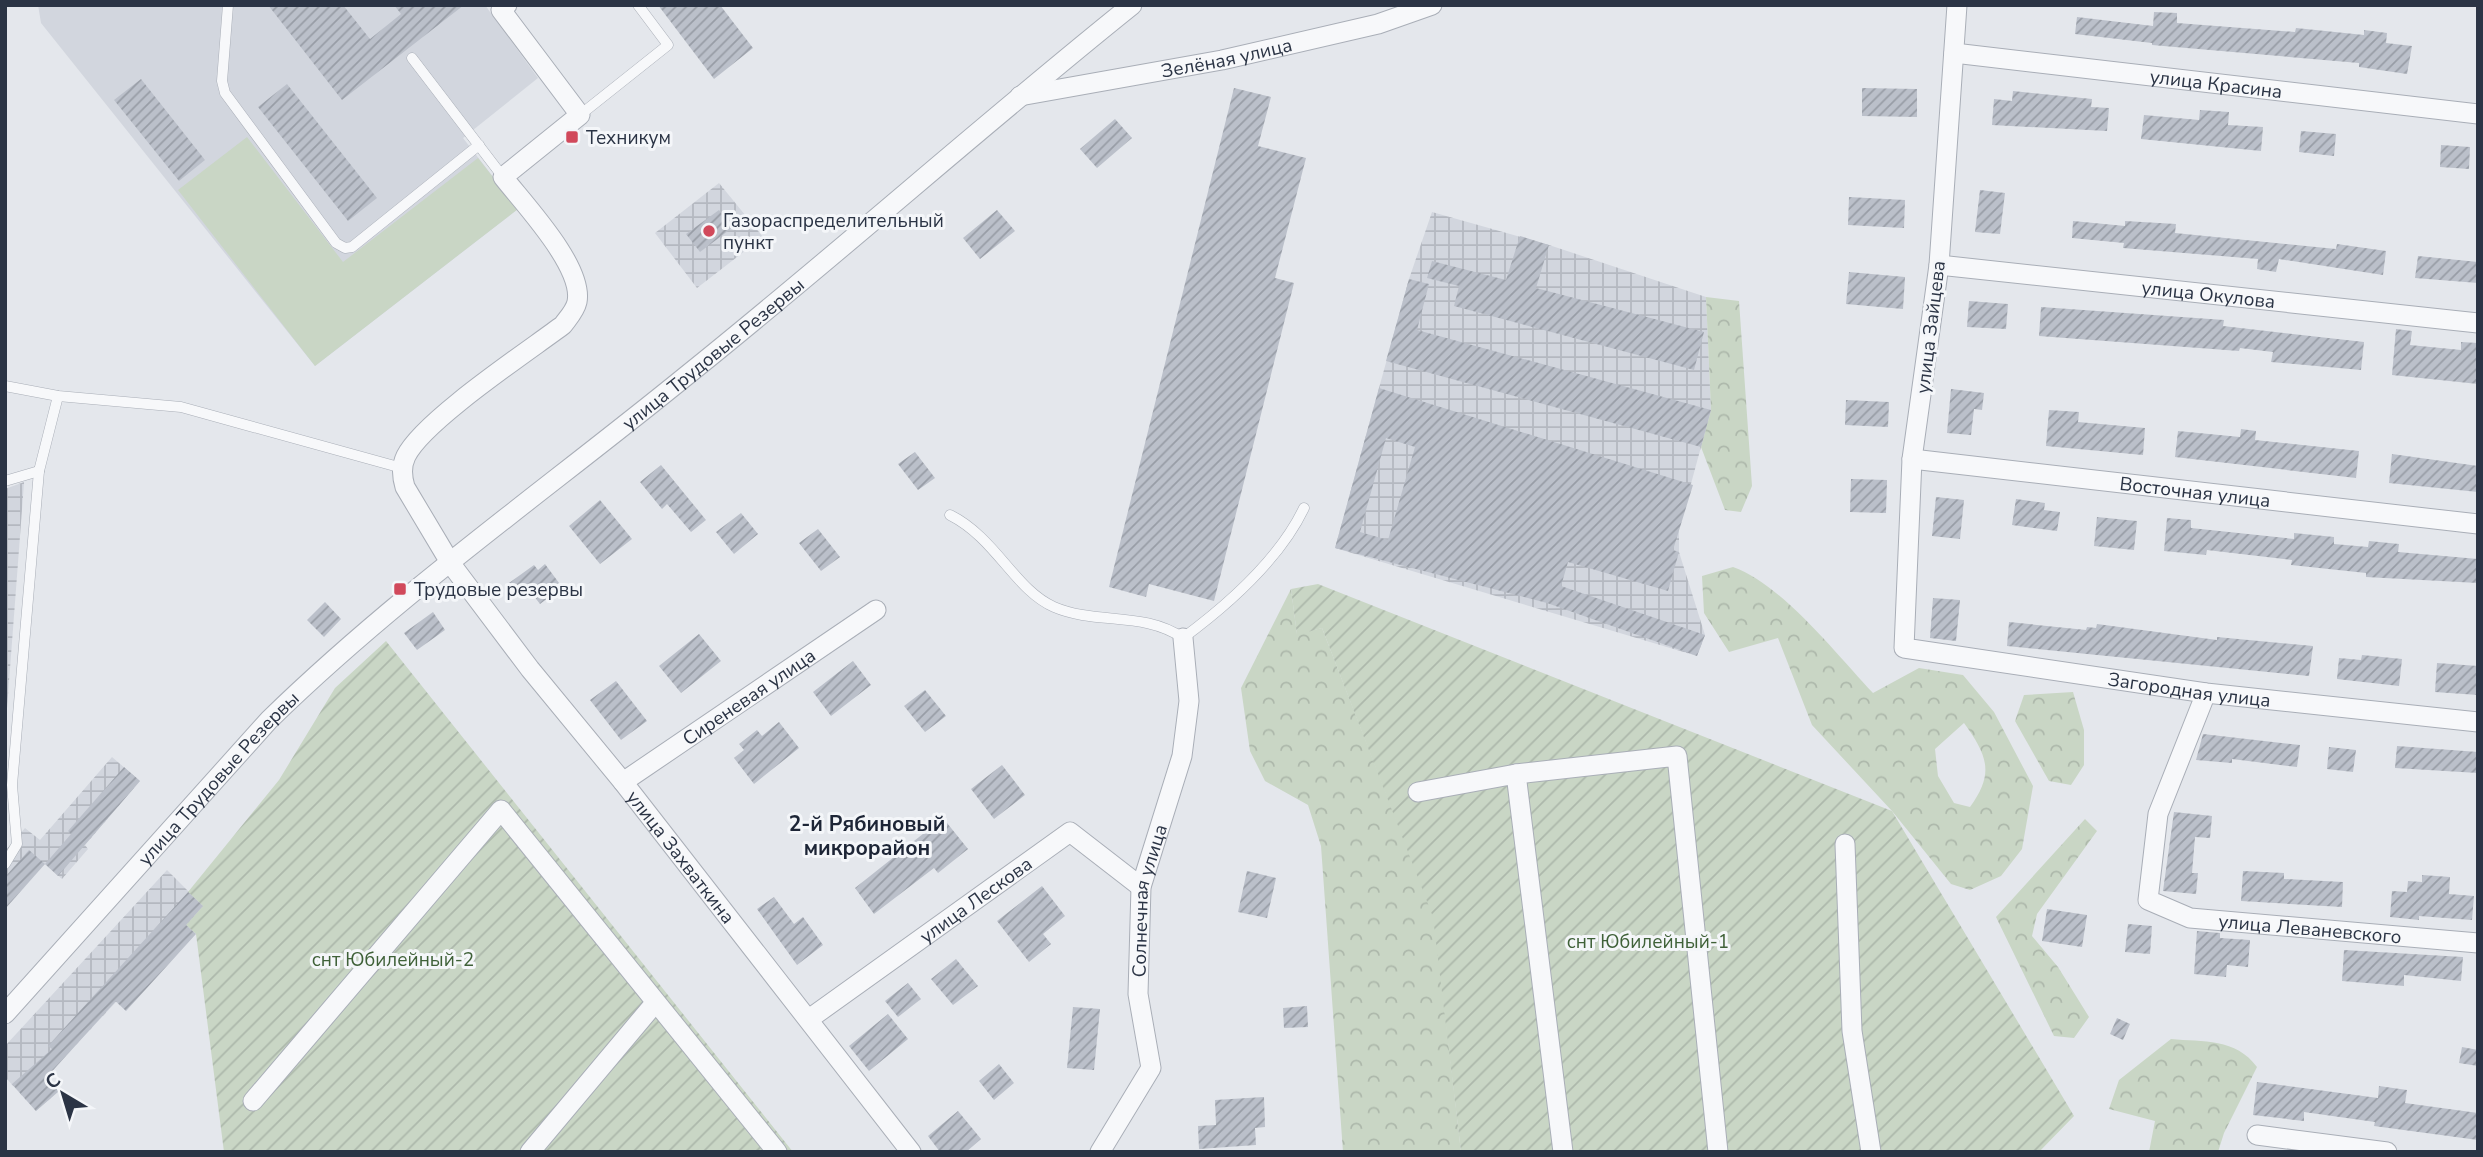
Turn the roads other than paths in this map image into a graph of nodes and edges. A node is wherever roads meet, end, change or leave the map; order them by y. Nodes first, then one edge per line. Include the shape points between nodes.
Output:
1 (228, 5) edge
2 (638, 5) edge
3 (1132, 5) edge
4 (1432, 5) edge
5 (1957, 5) edge
6 (502, 6) edge
7 (1954, 53) junction
8 (412, 58) dead end
9 (1018, 96) junction
10 (2478, 114) edge
11 (579, 116) junction
12 (479, 145) junction
13 (503, 177) junction
14 (1939, 265) junction
15 (2478, 323) edge
16 (5, 386) edge
17 (58, 396) junction
18 (1912, 459) junction
19 (402, 468) junction
20 (39, 471) junction
21 (5, 481) edge
22 (1304, 508) dead end
23 (950, 515) dead end
24 (2478, 524) edge
25 (451, 564) junction
26 (876, 610) dead end
27 (1183, 638) junction
28 (1904, 648) joint
29 (2206, 693) junction
30 (2478, 722) edge
31 (1516, 774) junction
32 (623, 782) junction
33 (1418, 792) dead end
34 (1845, 844) dead end
35 (5, 864) edge
36 (1141, 887) junction
37 (2478, 943) edge
38 (655, 1003) junction
39 (5, 1014) edge
40 (809, 1019) junction
41 (253, 1101) dead end
42 (2256, 1135) dead end
43 (530, 1152) edge
44 (777, 1152) edge
45 (911, 1152) edge
46 (1100, 1152) edge
47 (1563, 1152) edge
48 (1718, 1152) edge
49 (1871, 1152) edge
50 (2387, 1152) edge

1 - 12 lane via 225,93 336,243 352,247
2 - 11 lane via 668,46
3 - 9 street, улица Трудовые Резервы
4 - 9 street, Зелёная улица via 1378,24 1249,54
5 - 7 street, улица Зайцева
6 - 11 street
7 - 10 street, улица Красина
7 - 14 street, улица Зайцева
8 - 12 lane
9 - 25 street, улица Трудовые Резервы via 689,375
11 - 13 street
12 - 13 lane
13 - 19 street via 567,262 576,282 577,303 563,325 426,430
14 - 15 street, улица Окулова
14 - 18 street, улица Зайцева
16 - 17 lane
17 - 19 lane via 181,407
17 - 20 lane
18 - 24 street, Восточная улица
18 - 28 street, улица Зайцева
19 - 25 street via 410,497
20 - 21 lane
20 - 35 lane via 12,785 16,844
22 - 27 lane via 1282,543 1236,593
23 - 27 lane via 980,533 1033,592 1054,607 1145,622
25 - 32 street, улица Захваткина
25 - 39 street, улица Трудовые Резервы via 366,631 269,720
26 - 32 street, Сиреневая улица
27 - 36 street, Солнечная улица via 1189,701 1182,756
28 - 29 street, Загородная улица
29 - 30 street, Загородная улица
29 - 37 street, улица Леваневского via 2158,814 2148,900 2190,918
31 - 33 street
31 - 47 street
31 - 48 street via 1677,755
32 - 40 street, улица Захваткина
34 - 49 street via 1852,1031
36 - 40 street, улица Лескова via 1070,832
36 - 46 street, Солнечная улица via 1138,994 1151,1068
38 - 41 street via 501,810
38 - 43 street
38 - 44 street
40 - 45 street, улица Захваткина
42 - 50 street

